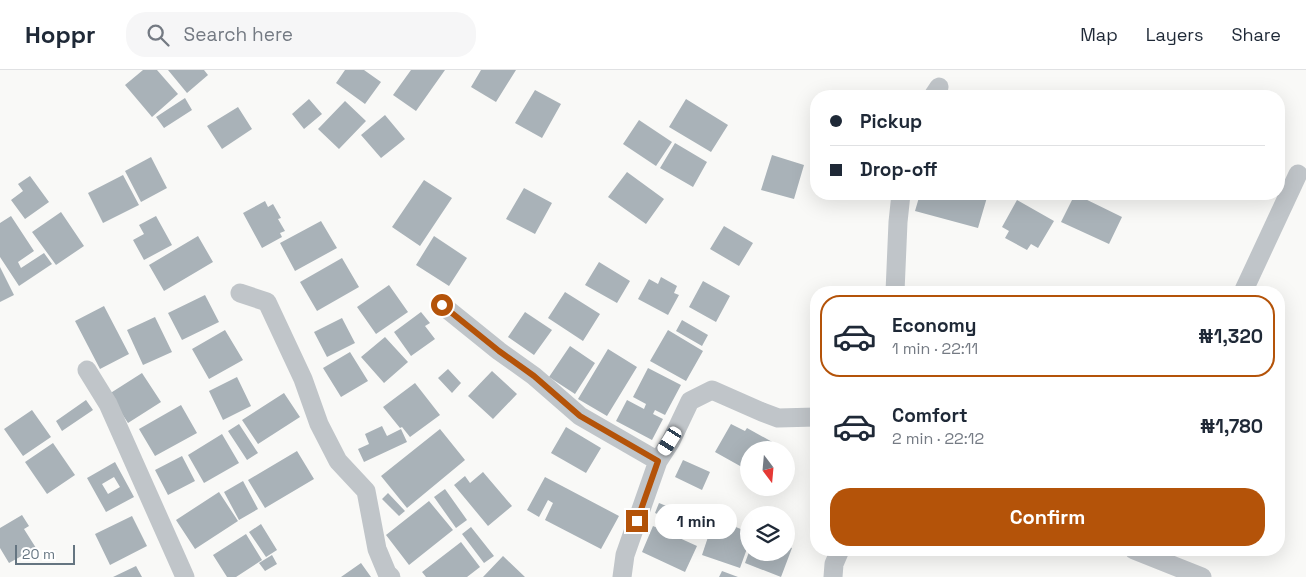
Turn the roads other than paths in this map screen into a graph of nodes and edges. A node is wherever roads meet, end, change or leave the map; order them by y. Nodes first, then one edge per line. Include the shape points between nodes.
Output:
1 (1298, 174) dead end
2 (901, 200) edge
3 (895, 286) edge
4 (1246, 286) edge
5 (240, 293) dead end
6 (442, 305) dead end
7 (87, 370) dead end
8 (810, 417) edge
9 (658, 461) junction
10 (837, 556) edge
11 (1149, 556) edge
12 (186, 577) edge
13 (391, 577) edge
14 (622, 577) edge
15 (834, 577) edge
16 (1202, 577) edge

1 - 4 street
2 - 3 street
5 - 13 street via 267,302 338,461 366,492 377,549
6 - 9 street via 580,416
7 - 12 street via 108,404
8 - 9 street via 778,418 712,390 690,401
9 - 14 street via 625,555
10 - 15 street
11 - 16 street

